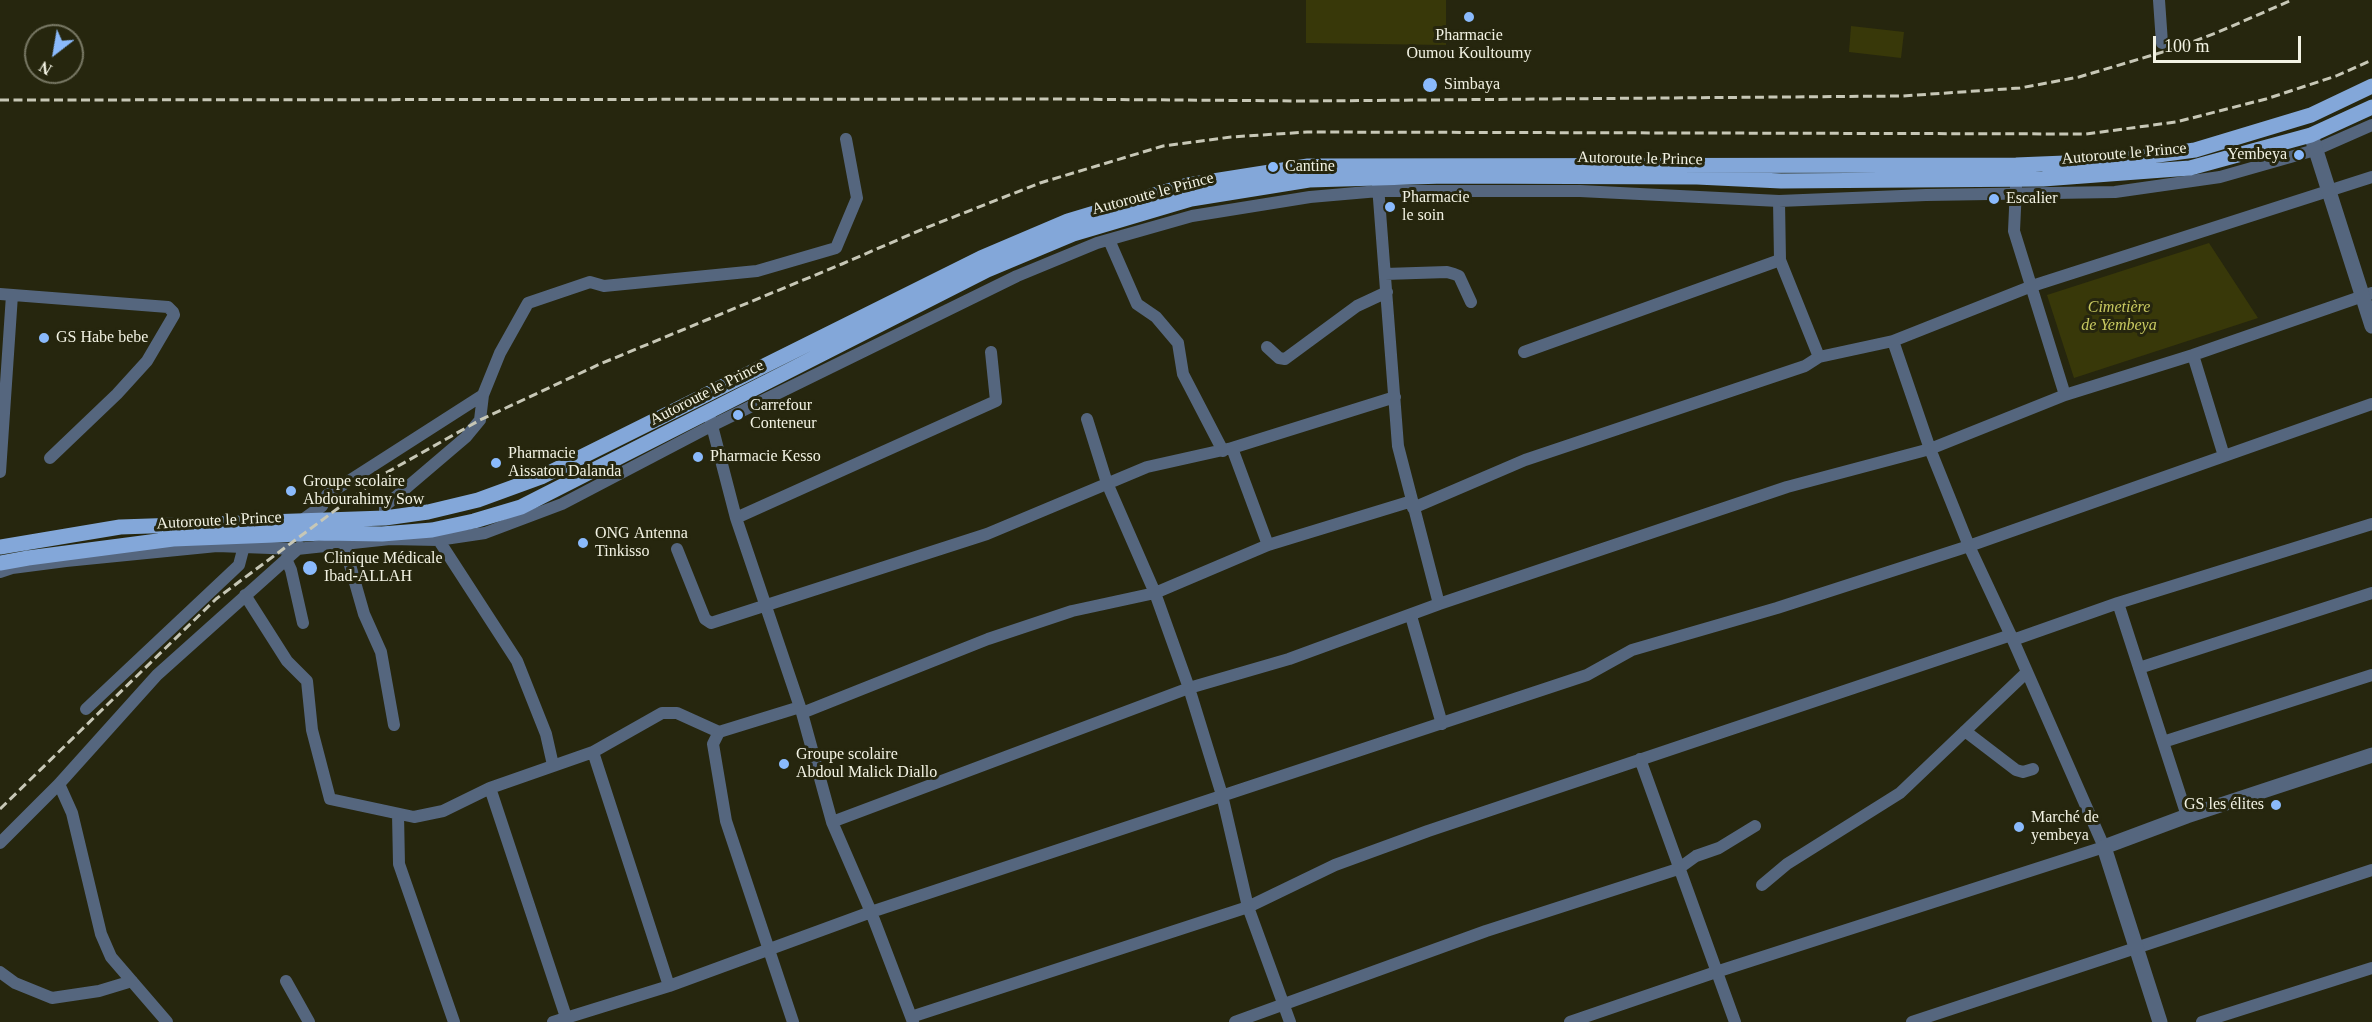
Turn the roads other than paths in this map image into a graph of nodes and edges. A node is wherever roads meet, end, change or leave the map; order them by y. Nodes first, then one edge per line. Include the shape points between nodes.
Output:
1 (2159, 0) edge
2 (2162, 43) dead end
3 (2372, 86) edge
4 (2372, 107) edge
5 (2372, 125) edge
6 (2311, 135) junction
7 (846, 139) dead end
8 (2315, 150) junction
9 (2372, 177) edge
10 (2016, 179) junction
11 (1378, 184) junction
12 (1580, 184) junction
13 (2328, 192) junction
14 (2016, 195) junction
15 (1779, 201) junction
16 (1109, 240) junction
17 (1780, 260) junction
18 (1385, 274) junction
19 (2032, 286) junction
20 (1387, 292) junction
21 (6, 295) edge
22 (2366, 295) edge
23 (1471, 302) dead end
24 (2372, 326) edge
25 (1893, 341) junction
26 (1267, 347) dead end
27 (991, 352) dead end
28 (1524, 352) dead end
29 (2193, 355) junction
30 (1819, 357) junction
31 (2065, 394) junction
32 (3, 395) edge
33 (483, 396) junction
34 (1395, 397) junction
35 (2372, 404) edge
36 (1087, 419) dead end
37 (710, 420) junction
38 (1930, 449) junction
39 (1227, 450) junction
40 (1, 452) edge
41 (2224, 456) junction
42 (50, 458) dead end
43 (0, 471) edge
44 (1107, 483) junction
45 (1412, 505) junction
46 (385, 518) junction
47 (736, 518) junction
48 (302, 521) junction
49 (2372, 524) edge
50 (325, 533) junction
51 (435, 535) junction
52 (344, 544) junction
53 (1268, 545) junction
54 (244, 546) junction
55 (1970, 546) junction
56 (0, 547) edge
57 (297, 549) junction
58 (677, 549) dead end
59 (286, 560) junction
60 (0, 563) edge
61 (0, 572) edge
62 (1155, 593) junction
63 (2372, 593) edge
64 (246, 595) junction
65 (2118, 603) junction
66 (1439, 604) junction
67 (765, 605) junction
68 (1411, 616) junction
69 (303, 622) dead end
70 (2012, 638) junction
71 (2139, 668) junction
72 (2027, 672) junction
73 (2372, 675) edge
74 (1189, 688) junction
75 (86, 709) dead end
76 (801, 710) junction
77 (1442, 724) junction
78 (394, 725) dead end
79 (1965, 731) junction
80 (719, 732) junction
81 (2163, 742) junction
82 (593, 752) junction
83 (2372, 754) edge
84 (1640, 759) junction
85 (553, 765) junction
86 (2034, 769) dead end
87 (59, 784) junction
88 (490, 788) junction
89 (1222, 795) junction
90 (398, 814) junction
91 (2187, 816) junction
92 (832, 822) junction
93 (1755, 826) dead end
94 (0, 843) edge
95 (2104, 848) junction
96 (1678, 869) junction
97 (2372, 870) edge
98 (1762, 885) dead end
99 (1248, 907) junction
100 (871, 912) junction
101 (770, 949) junction
102 (2135, 950) junction
103 (2372, 968) edge
104 (0, 972) edge
105 (1716, 972) junction
106 (132, 981) junction
107 (286, 981) dead end
108 (669, 986) junction
109 (1284, 1005) junction
110 (566, 1017) junction
111 (912, 1020) edge
112 (167, 1022) edge
113 (309, 1022) edge
114 (454, 1022) edge
115 (553, 1022) edge
116 (793, 1022) edge
117 (1235, 1022) edge
118 (1290, 1022) edge
119 (1570, 1022) edge
120 (1735, 1022) edge
121 (1912, 1022) edge
122 (2160, 1022) edge
123 (2202, 1022) edge

1 - 2 street
3 - 46 main road, Autoroute le Prince via 2311,115 2195,150 2114,161 2016,165 1308,166 1188,185 1068,221 981,258 541,477 478,500
4 - 6 main road, Autoroute le Prince
5 - 8 street
6 - 8 street
6 - 10 main road, Autoroute le Prince via 2190,168
7 - 33 street via 857,198 836,248 757,271 604,286 590,282 528,303
8 - 13 street
8 - 14 street via 2220,177 2115,192
9 - 13 street
10 - 12 main road, Autoroute le Prince via 1781,181 1697,177
10 - 14 street
11 - 12 main road, Autoroute le Prince
11 - 16 street via 1192,216
11 - 18 street
11 - 37 main road, Autoroute le Prince via 1310,180 1191,199 1073,234 987,270
12 - 15 street
13 - 19 street
13 - 22 street
14 - 15 street
14 - 19 street via 2014,231
15 - 17 street
16 - 37 street via 1017,276
16 - 39 street via 1137,304 1156,317 1178,343 1183,374
17 - 28 street
17 - 30 street
18 - 20 street
18 - 23 street via 1454,274 1459,276
19 - 25 street
19 - 31 street
20 - 26 street via 1357,306 1285,359
20 - 34 street
21 - 32 street
21 - 42 street via 168,307 174,315 147,361
22 - 24 street
22 - 29 street
25 - 30 street
25 - 38 street
27 - 47 street via 996,401
29 - 31 street
29 - 41 street
30 - 45 street via 1805,366 1524,460
31 - 38 street
32 - 40 street
33 - 46 street via 480,420 466,437 385,506
33 - 48 street via 327,495 322,506
34 - 39 street
34 - 45 street via 1398,446
35 - 41 street
36 - 44 street
37 - 47 street
37 - 51 main road, Autoroute le Prince via 521,507
38 - 55 street
38 - 66 street via 1787,487
39 - 44 street via 1147,467
39 - 53 street
40 - 43 street
41 - 55 street
44 - 62 street
44 - 67 street via 987,534
45 - 53 street
45 - 66 street
46 - 48 main road, Autoroute le Prince
47 - 67 street
48 - 56 main road, Autoroute le Prince via 120,527
49 - 65 street
50 - 51 main road, Autoroute le Prince
50 - 57 street
50 - 60 main road, Autoroute le Prince via 173,539
51 - 52 street
51 - 85 street via 517,662 546,734
52 - 57 street
52 - 78 street via 364,614 381,652
53 - 62 street
54 - 57 street
54 - 61 street via 66,561
54 - 75 street via 239,565
55 - 70 street
55 - 77 street via 1632,650 1587,675
57 - 59 street
58 - 67 street via 705,619 711,622
59 - 64 street
59 - 69 street
62 - 74 street
62 - 76 street via 1072,611
63 - 71 street
64 - 87 street via 157,675
64 - 90 street via 287,661 307,681 312,730 330,799
65 - 70 street
65 - 71 street
66 - 68 street
67 - 76 street
68 - 74 street via 1289,659
68 - 77 street
70 - 72 street
70 - 84 street
71 - 81 street
72 - 79 street
72 - 95 street
73 - 81 street
74 - 89 street
74 - 92 street
76 - 80 street
76 - 92 street
77 - 89 street
79 - 86 street via 2016,770
79 - 98 street via 1900,793 1787,864
80 - 82 street via 677,713 662,713
80 - 101 street via 713,744 726,821
81 - 91 street
82 - 85 street
82 - 108 street
83 - 91 street
84 - 96 street
84 - 99 street via 1335,865
85 - 88 street
87 - 94 street
87 - 106 street via 72,813 101,934 111,957
88 - 90 street via 443,811 414,817
88 - 110 street
89 - 99 street
89 - 100 street
90 - 114 street via 399,864
91 - 95 street
92 - 100 street
93 - 96 street
95 - 102 street
95 - 105 street
96 - 105 street
96 - 109 street via 1485,931
97 - 102 street
99 - 109 street
99 - 111 street
100 - 101 street
100 - 111 street
101 - 108 street
101 - 116 street
102 - 121 street
102 - 122 street
103 - 123 street
104 - 106 street via 15,983 52,998
105 - 119 street
105 - 120 street
106 - 112 street
107 - 113 street
108 - 110 street
109 - 117 street
109 - 118 street
110 - 115 street

